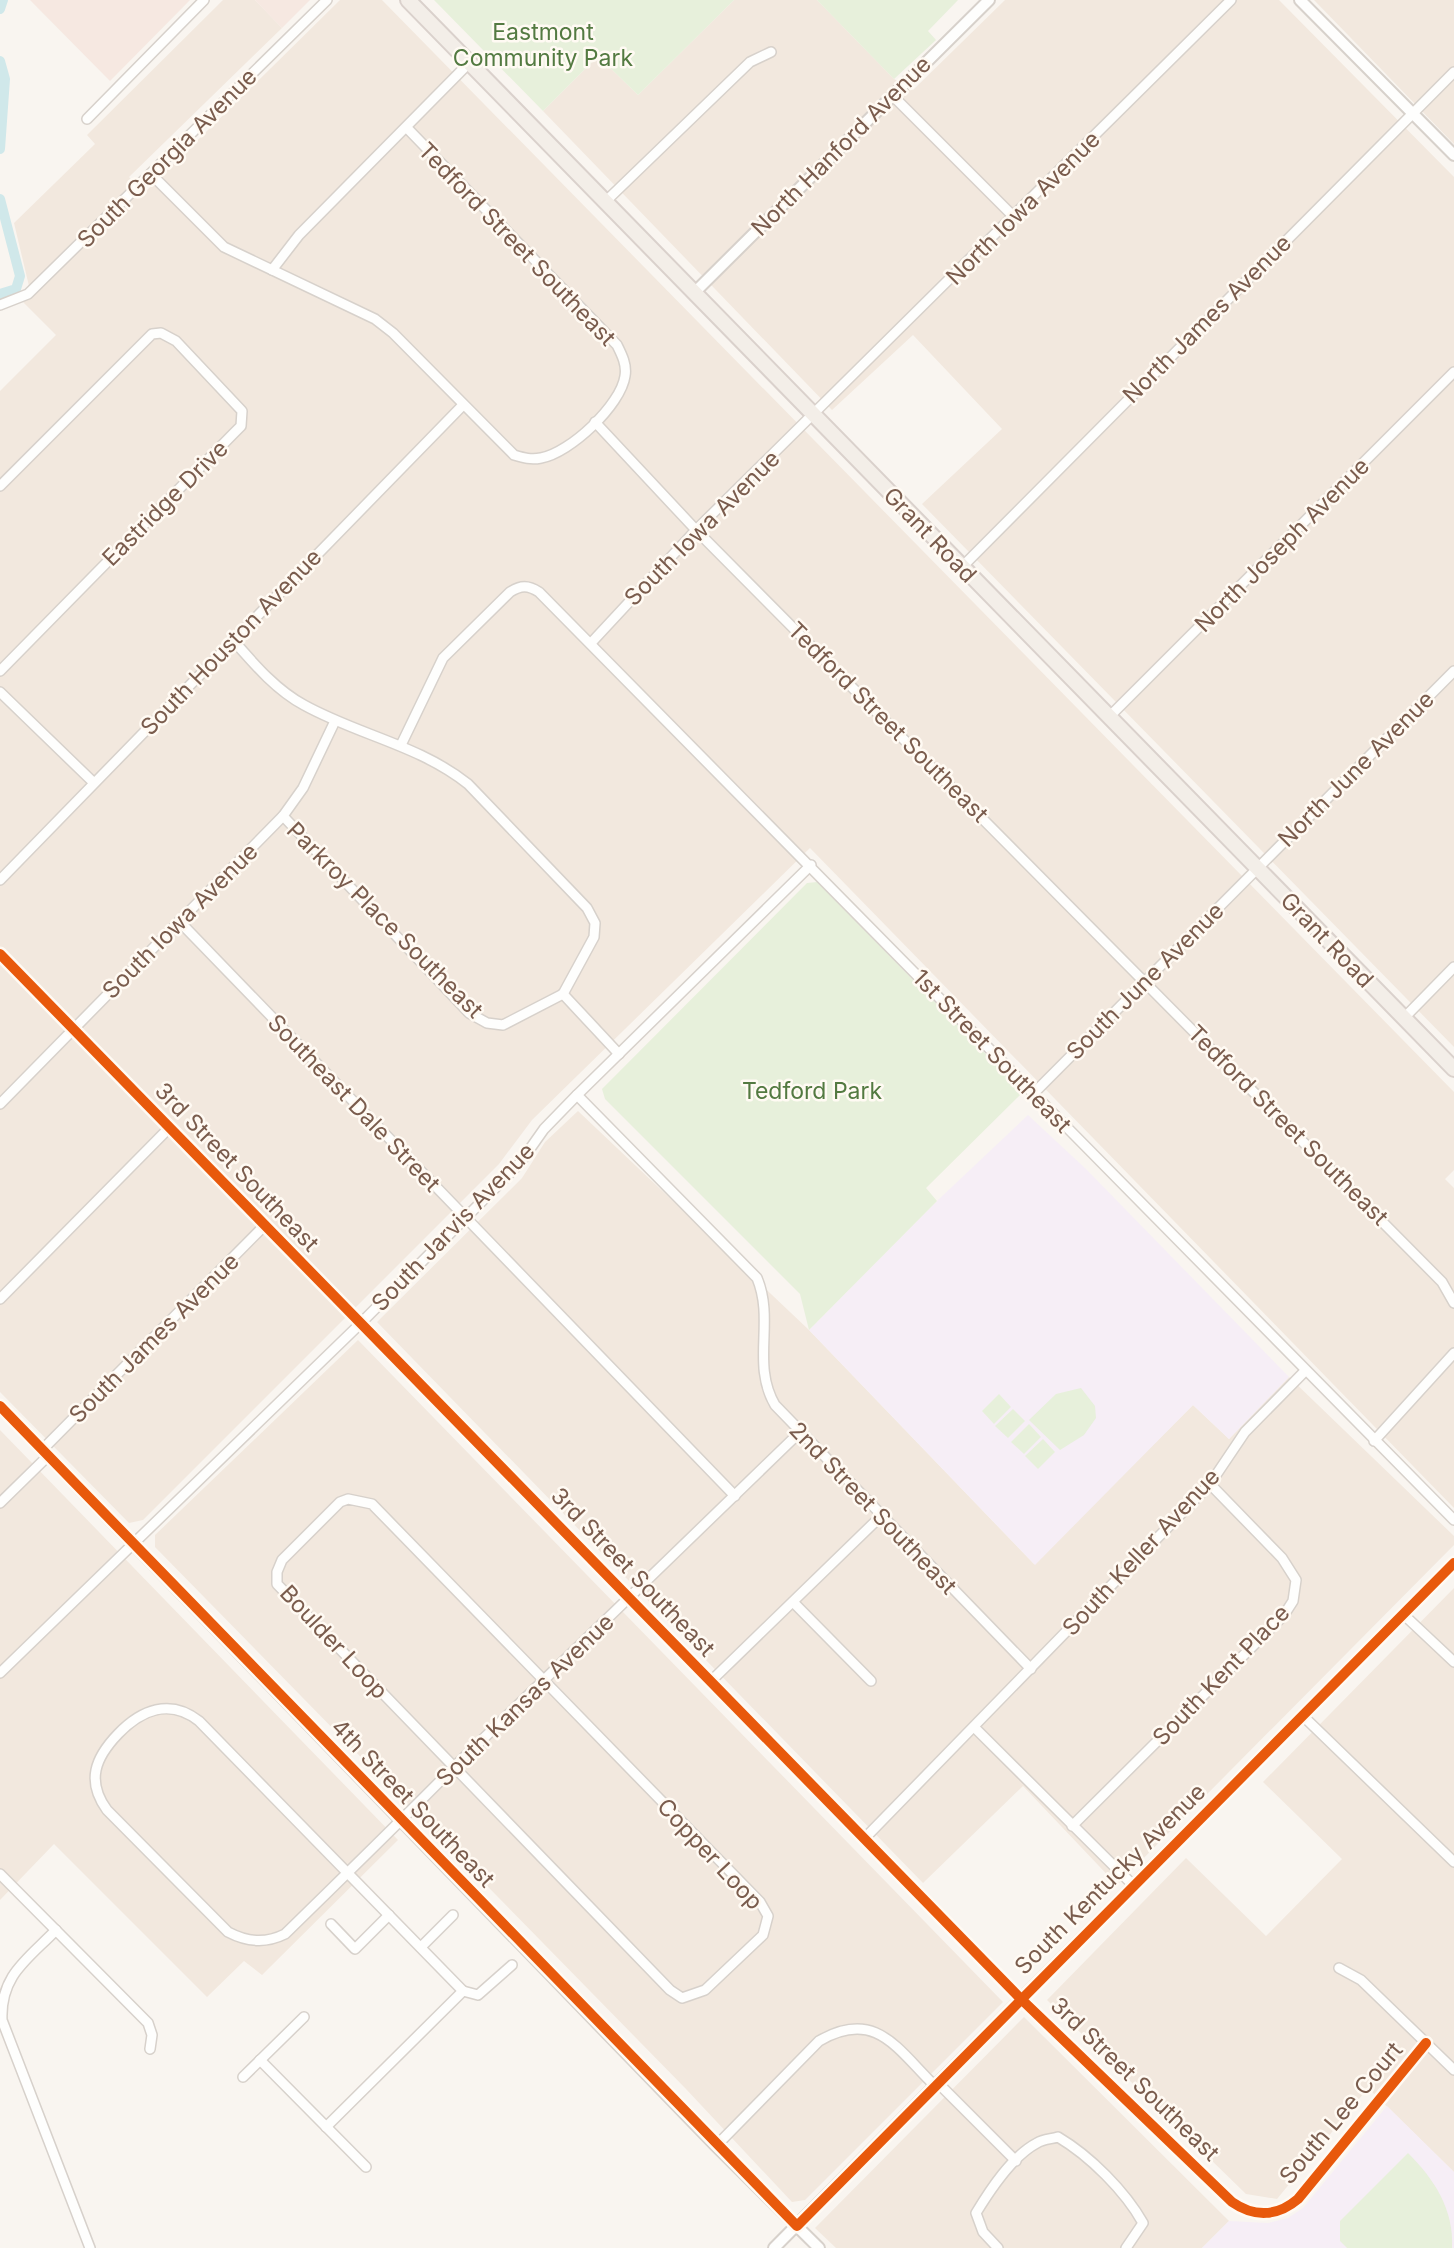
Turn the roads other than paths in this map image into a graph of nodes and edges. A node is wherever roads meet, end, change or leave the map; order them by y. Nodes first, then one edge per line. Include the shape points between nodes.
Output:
1 (204, 0) edge
2 (327, 0) edge
3 (408, 0) edge
4 (989, 0) edge
5 (1231, 0) edge
6 (1300, 0) edge
7 (771, 52) dead end
8 (469, 63) junction
9 (1454, 72) edge
10 (892, 94) junction
11 (1413, 113) junction
12 (87, 119) dead end
13 (407, 128) junction
14 (1454, 155) edge
15 (151, 174) junction
16 (605, 202) junction
17 (1014, 217) junction
18 (272, 270) junction
19 (694, 293) junction
20 (0, 305) edge
21 (1454, 372) edge
22 (463, 405) junction
23 (814, 415) junction
24 (595, 422) junction
25 (0, 486) edge
26 (696, 530) junction
27 (962, 567) junction
28 (233, 640) junction
29 (592, 643) junction
30 (0, 671) edge
31 (1454, 671) edge
32 (0, 692) edge
33 (1109, 717) junction
34 (335, 721) junction
35 (401, 745) junction
36 (93, 782) junction
37 (283, 816) junction
38 (811, 865) junction
39 (1257, 868) junction
40 (0, 880) edge
41 (179, 921) junction
42 (0, 954) edge
43 (1454, 967) edge
44 (1145, 981) junction
45 (563, 994) junction
46 (1404, 1018) junction
47 (73, 1029) junction
48 (619, 1054) junction
49 (1454, 1069) edge
50 (1033, 1094) junction
51 (577, 1096) junction
52 (0, 1104) edge
53 (170, 1127) junction
54 (465, 1218) junction
55 (265, 1225) junction
56 (0, 1299) edge
57 (1454, 1303) edge
58 (360, 1323) junction
59 (1454, 1353) edge
60 (1305, 1371) junction
61 (0, 1406) edge
62 (799, 1433) junction
63 (1374, 1441) junction
64 (45, 1453) junction
65 (1210, 1484) junction
66 (735, 1496) junction
67 (0, 1503) edge
68 (881, 1516) junction
69 (1454, 1520) edge
70 (132, 1543) junction
71 (1454, 1563) edge
72 (631, 1599) junction
73 (793, 1602) junction
74 (1403, 1614) junction
75 (1454, 1662) edge
76 (1031, 1669) junction
77 (0, 1673) edge
78 (711, 1681) junction
79 (872, 1681) dead end
80 (543, 1682) junction
81 (1302, 1715) junction
82 (975, 1728) junction
83 (454, 1767) junction
84 (401, 1821) junction
85 (1072, 1826) junction
86 (864, 1839) junction
87 (1454, 1862) edge
88 (347, 1873) junction
89 (0, 1874) edge
90 (1133, 1885) junction
91 (453, 1914) dead end
92 (389, 1915) junction
93 (331, 1924) dead end
94 (56, 1930) junction
95 (421, 1947) junction
96 (512, 1965) dead end
97 (1339, 1968) dead end
98 (463, 1991) junction
99 (1020, 1998) junction
100 (304, 2017) dead end
101 (2, 2028) edge
102 (1426, 2043) junction
103 (150, 2049) dead end
104 (260, 2060) junction
105 (1454, 2070) edge
106 (243, 2077) dead end
107 (937, 2084) junction
108 (326, 2127) junction
109 (716, 2146) junction
110 (1017, 2161) junction
111 (366, 2167) dead end
112 (1246, 2210) joint
113 (797, 2226) junction
114 (90, 2248) edge
115 (774, 2248) edge
116 (819, 2248) edge
117 (998, 2248) edge
118 (1126, 2248) edge

1 - 12 street
2 - 15 street, South Georgia Avenue
3 - 8 main road, Grant Road
4 - 10 street, North Hanford Avenue
5 - 17 street, North Iowa Avenue
6 - 11 street
7 - 16 street via 750,62
8 - 13 street
8 - 16 main road, Grant Road
9 - 11 street, North James Avenue
10 - 17 street
10 - 19 street, North Hanford Avenue
11 - 14 street
11 - 27 street, North James Avenue
13 - 18 street via 299,235
13 - 24 street, Tedford Street Southeast via 617,345 625,368 622,388
15 - 18 street via 224,247
15 - 20 street, South Georgia Avenue via 28,294
16 - 19 main road, Grant Road
17 - 23 street, North Iowa Avenue
18 - 22 street via 375,319
19 - 23 main road, Grant Road
21 - 33 street, North Joseph Avenue
22 - 24 street via 514,455 530,460 555,454
22 - 28 street, South Houston Avenue
23 - 26 street, South Iowa Avenue
23 - 27 main road, Grant Road
24 - 26 street, Tedford Street Southeast
25 - 30 street, Eastridge Drive via 152,334 162,333 176,341 242,411 241,426
26 - 29 street, South Iowa Avenue
26 - 44 street, Tedford Street Southeast
27 - 33 main road, Grant Road
28 - 34 street via 280,689
28 - 36 street, South Houston Avenue
29 - 35 street, 1st Street Southeast via 548,599 519,586 443,658
29 - 38 street, 1st Street Southeast
31 - 39 street, North June Avenue
32 - 36 street
33 - 39 main road, Grant Road
34 - 35 street
34 - 37 street, South Iowa Avenue via 303,788
35 - 45 street via 448,768 468,784 587,908 595,923 594,937
36 - 40 street, South Houston Avenue
37 - 41 street, South Iowa Avenue
37 - 45 street, Parkroy Place Southeast via 469,1013 503,1026
38 - 48 street, South Jarvis Avenue
38 - 50 street, 1st Street Southeast
39 - 44 street, South June Avenue
39 - 46 main road, Grant Road
41 - 47 street, South Iowa Avenue
41 - 54 street, Southeast Dale Street
42 - 47 street, 3rd Street Southeast
43 - 46 street
44 - 50 street, South June Avenue
44 - 57 street, Tedford Street Southeast via 1442,1282
45 - 48 street
46 - 49 main road, Grant Road
47 - 52 street, South Iowa Avenue
47 - 53 street, 3rd Street Southeast
48 - 51 street, South Jarvis Avenue
50 - 60 street, 1st Street Southeast
51 - 54 street, South Jarvis Avenue
51 - 62 street, 2nd Street Southeast via 757,1278 766,1311 762,1363 766,1390
53 - 55 street, 3rd Street Southeast
53 - 56 street
54 - 58 street, South Jarvis Avenue
54 - 66 street, Southeast Dale Street
55 - 58 street, 3rd Street Southeast
55 - 64 street, South James Avenue
58 - 70 street, South Jarvis Avenue
58 - 72 street, 3rd Street Southeast
59 - 63 street
60 - 63 street, 1st Street Southeast
60 - 65 street, South Keller Avenue via 1245,1432
61 - 64 street, 4th Street Southeast
62 - 66 street, South Kansas Avenue
62 - 68 street, 2nd Street Southeast
63 - 69 street, 1st Street Southeast
64 - 67 street, South James Avenue
64 - 70 street, 4th Street Southeast
65 - 76 street, South Keller Avenue
65 - 85 street, South Kent Place via 1282,1558 1296,1580 1293,1601
66 - 72 street, South Kansas Avenue
68 - 73 street
68 - 76 street, 2nd Street Southeast
70 - 77 street, South Jarvis Avenue
70 - 84 street, 4th Street Southeast
71 - 74 street, South Kentucky Avenue
72 - 78 street, 3rd Street Southeast
72 - 80 street, South Kansas Avenue
73 - 78 street
73 - 79 street
74 - 75 street
74 - 81 street, South Kentucky Avenue
76 - 82 street
78 - 86 street, 3rd Street Southeast
80 - 83 street, South Kansas Avenue
80 - 83 street, Boulder Loop via 372,1504 340,1502 282,1560 276,1584
80 - 83 street, Copper Loop via 760,1902 768,1916 764,1935 705,1990 682,1998
81 - 87 street
81 - 90 street, South Kentucky Avenue
82 - 85 street
82 - 86 street
83 - 84 street, South Kansas Avenue
84 - 88 street, South Kansas Avenue
84 - 109 street, 4th Street Southeast
85 - 90 street
86 - 99 street, 3rd Street Southeast
88 - 88 street via 285,1934 262,1941 238,1938 107,1810 95,1786 97,1761 105,1747 141,1714 165,1708 192,1715
88 - 92 street
89 - 94 street
90 - 99 street, South Kentucky Avenue
91 - 95 street
92 - 93 street via 355,1949
92 - 95 street
94 - 101 street via 12,1976 3,1992
94 - 103 street via 148,2023
95 - 98 street
96 - 98 street via 478,1995
97 - 102 street via 1361,1980
98 - 108 street
99 - 107 street, South Kentucky Avenue
99 - 112 street, 3rd Street Southeast
100 - 104 street
101 - 114 street
102 - 105 street
102 - 112 street, South Lee Court via 1298,2199 1278,2212
104 - 106 street
104 - 108 street
107 - 109 street via 872,2029 836,2031 819,2041
107 - 110 street
107 - 113 street, South Kentucky Avenue
108 - 111 street
109 - 113 street, 4th Street Southeast
110 - 117 street via 976,2213 983,2232
110 - 118 street via 1037,2142 1058,2137 1075,2147 1133,2206 1143,2223
113 - 115 street, South Kentucky Avenue
113 - 116 street, 4th Street Southeast

